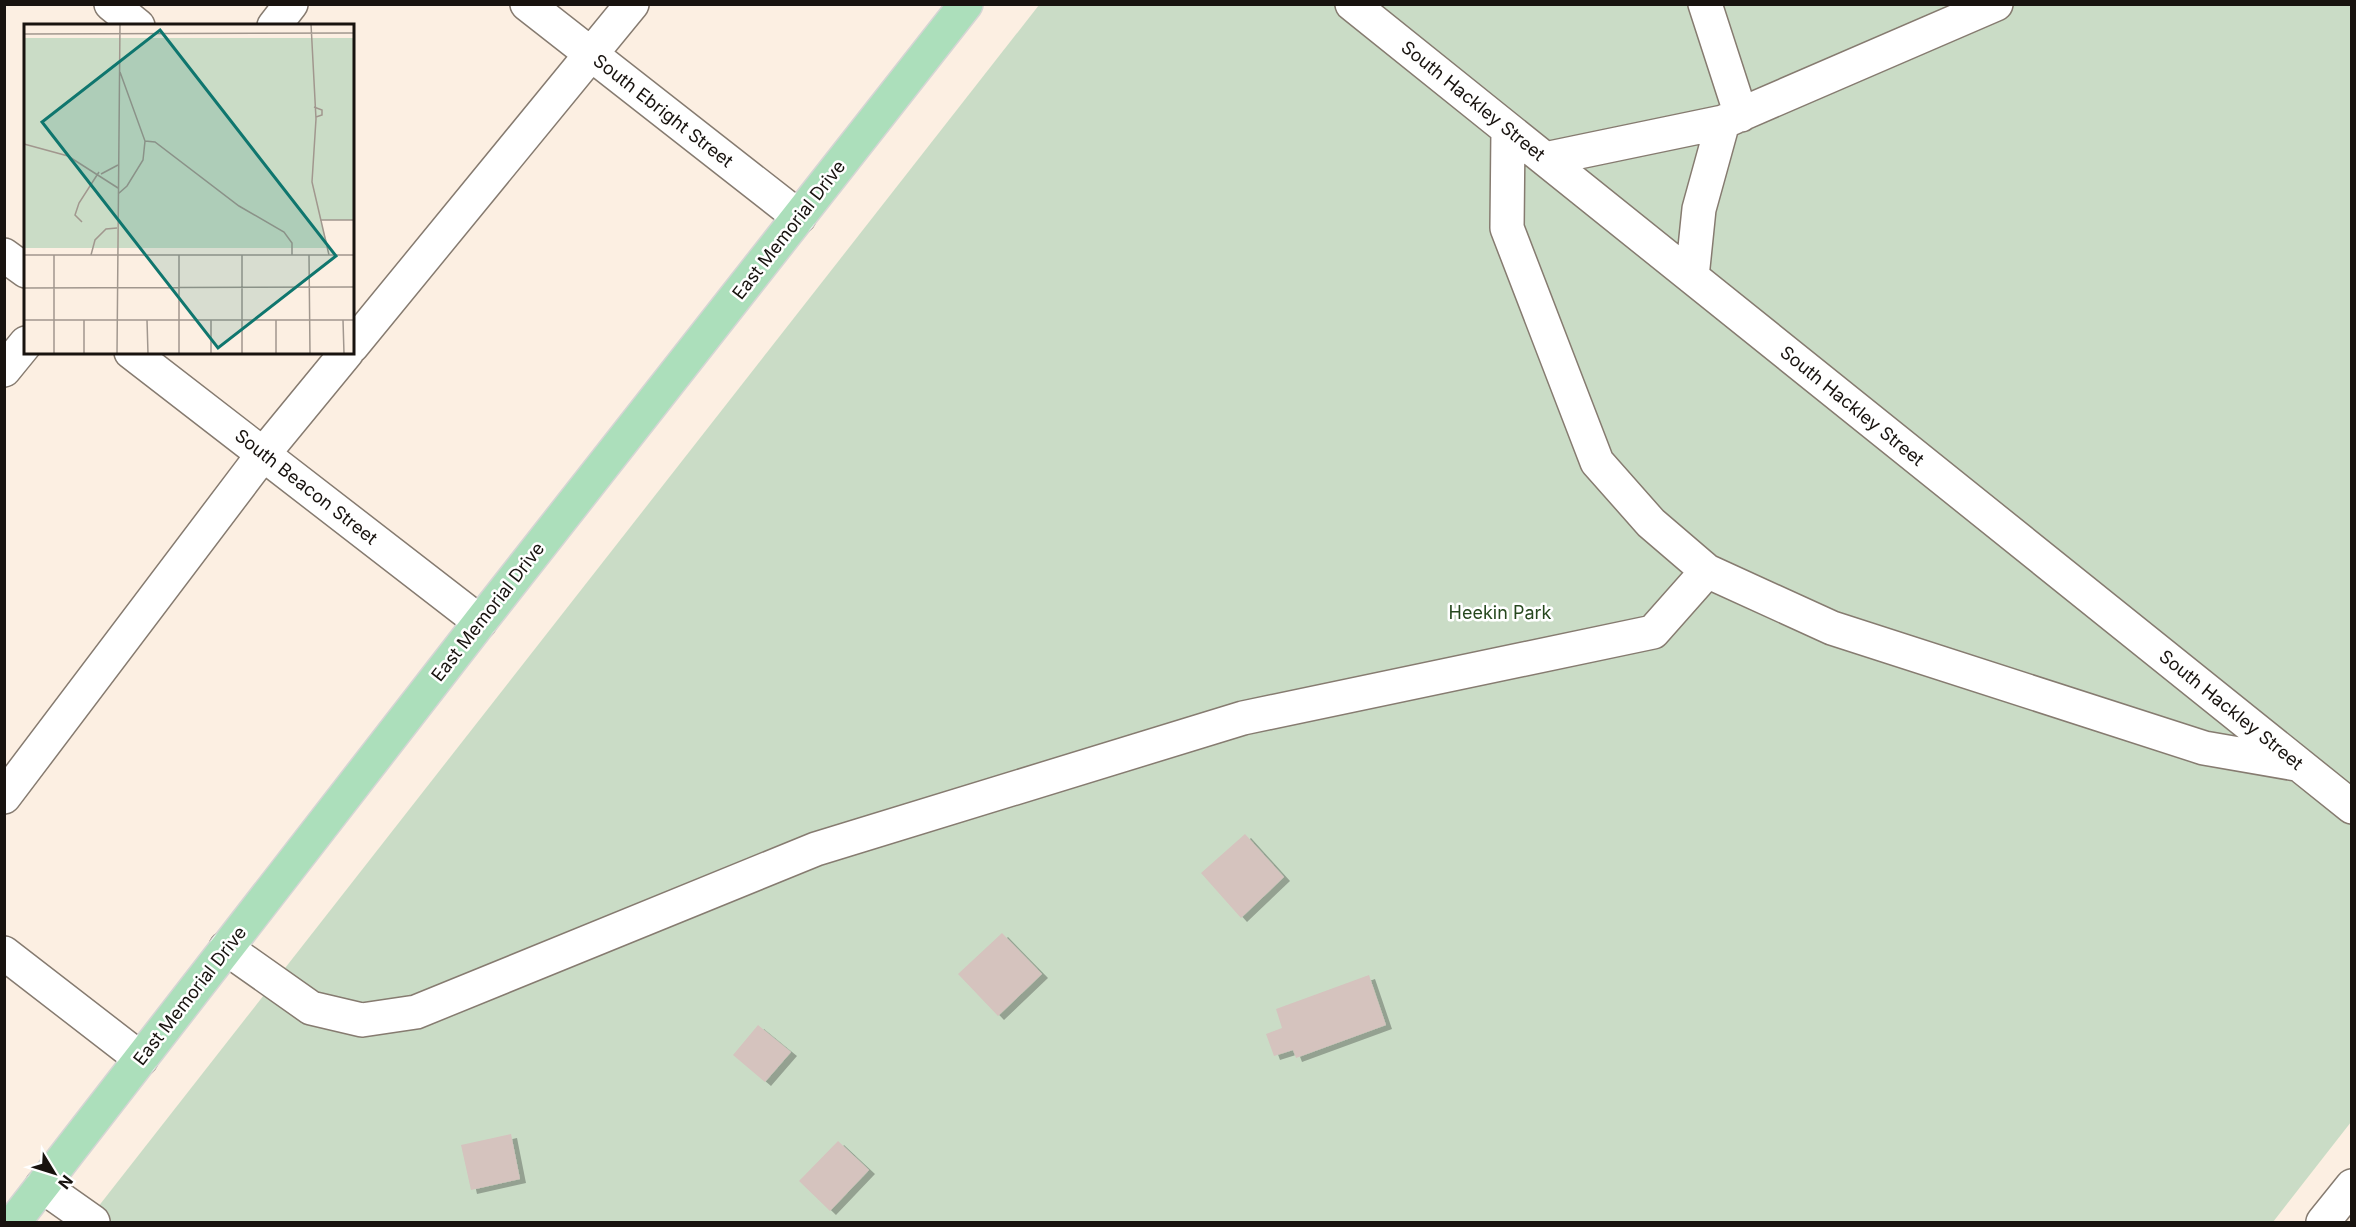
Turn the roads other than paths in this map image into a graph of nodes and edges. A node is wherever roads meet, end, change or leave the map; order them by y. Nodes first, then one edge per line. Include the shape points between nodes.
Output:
1 (111, 4) edge
2 (291, 4) edge
3 (527, 4) edge
4 (632, 4) edge
5 (966, 4) edge
6 (1352, 4) edge
7 (1706, 4) edge
8 (1996, 4) edge
9 (136, 24) edge
10 (276, 24) edge
11 (591, 54) junction
12 (1732, 118) junction
13 (1508, 130) junction
14 (1545, 159) junction
15 (799, 217) junction
16 (4, 255) edge
17 (24, 270) edge
18 (1692, 277) junction
19 (354, 344) edge
20 (24, 346) edge
21 (134, 354) edge
22 (345, 354) edge
23 (4, 370) edge
24 (264, 453) junction
25 (1707, 571) junction
26 (480, 622) junction
27 (2299, 765) junction
28 (4, 797) edge
29 (2352, 807) edge
30 (226, 948) junction
31 (4, 953) edge
32 (141, 1059) junction
33 (42, 1186) junction
34 (2352, 1186) edge
35 (14, 1222) edge
36 (93, 1222) edge
37 (2323, 1222) edge

1 - 9 street
2 - 10 street
3 - 11 street, South Ebright Street
4 - 11 street
5 - 15 main road, East Memorial Drive
6 - 13 street, South Hackley Street
7 - 12 street
8 - 12 street
11 - 15 street, South Ebright Street
11 - 19 street
12 - 14 street
12 - 18 street via 1699,209
13 - 14 street, South Hackley Street
13 - 25 street via 1507,228 1597,462 1651,523
14 - 18 street, South Hackley Street
15 - 26 main road, East Memorial Drive
16 - 17 street
18 - 27 street, South Hackley Street
20 - 23 street
21 - 24 street, South Beacon Street
22 - 24 street
24 - 26 street, South Beacon Street
24 - 28 street
25 - 27 street via 1832,628 2204,748
25 - 30 street via 1653,632 1243,718 850,838 416,1012 362,1020 311,1008
26 - 30 main road, East Memorial Drive
27 - 29 street, South Hackley Street
30 - 32 main road, East Memorial Drive
31 - 32 street
32 - 33 main road, East Memorial Drive
33 - 35 main road, East Memorial Drive
33 - 36 street
34 - 37 street

